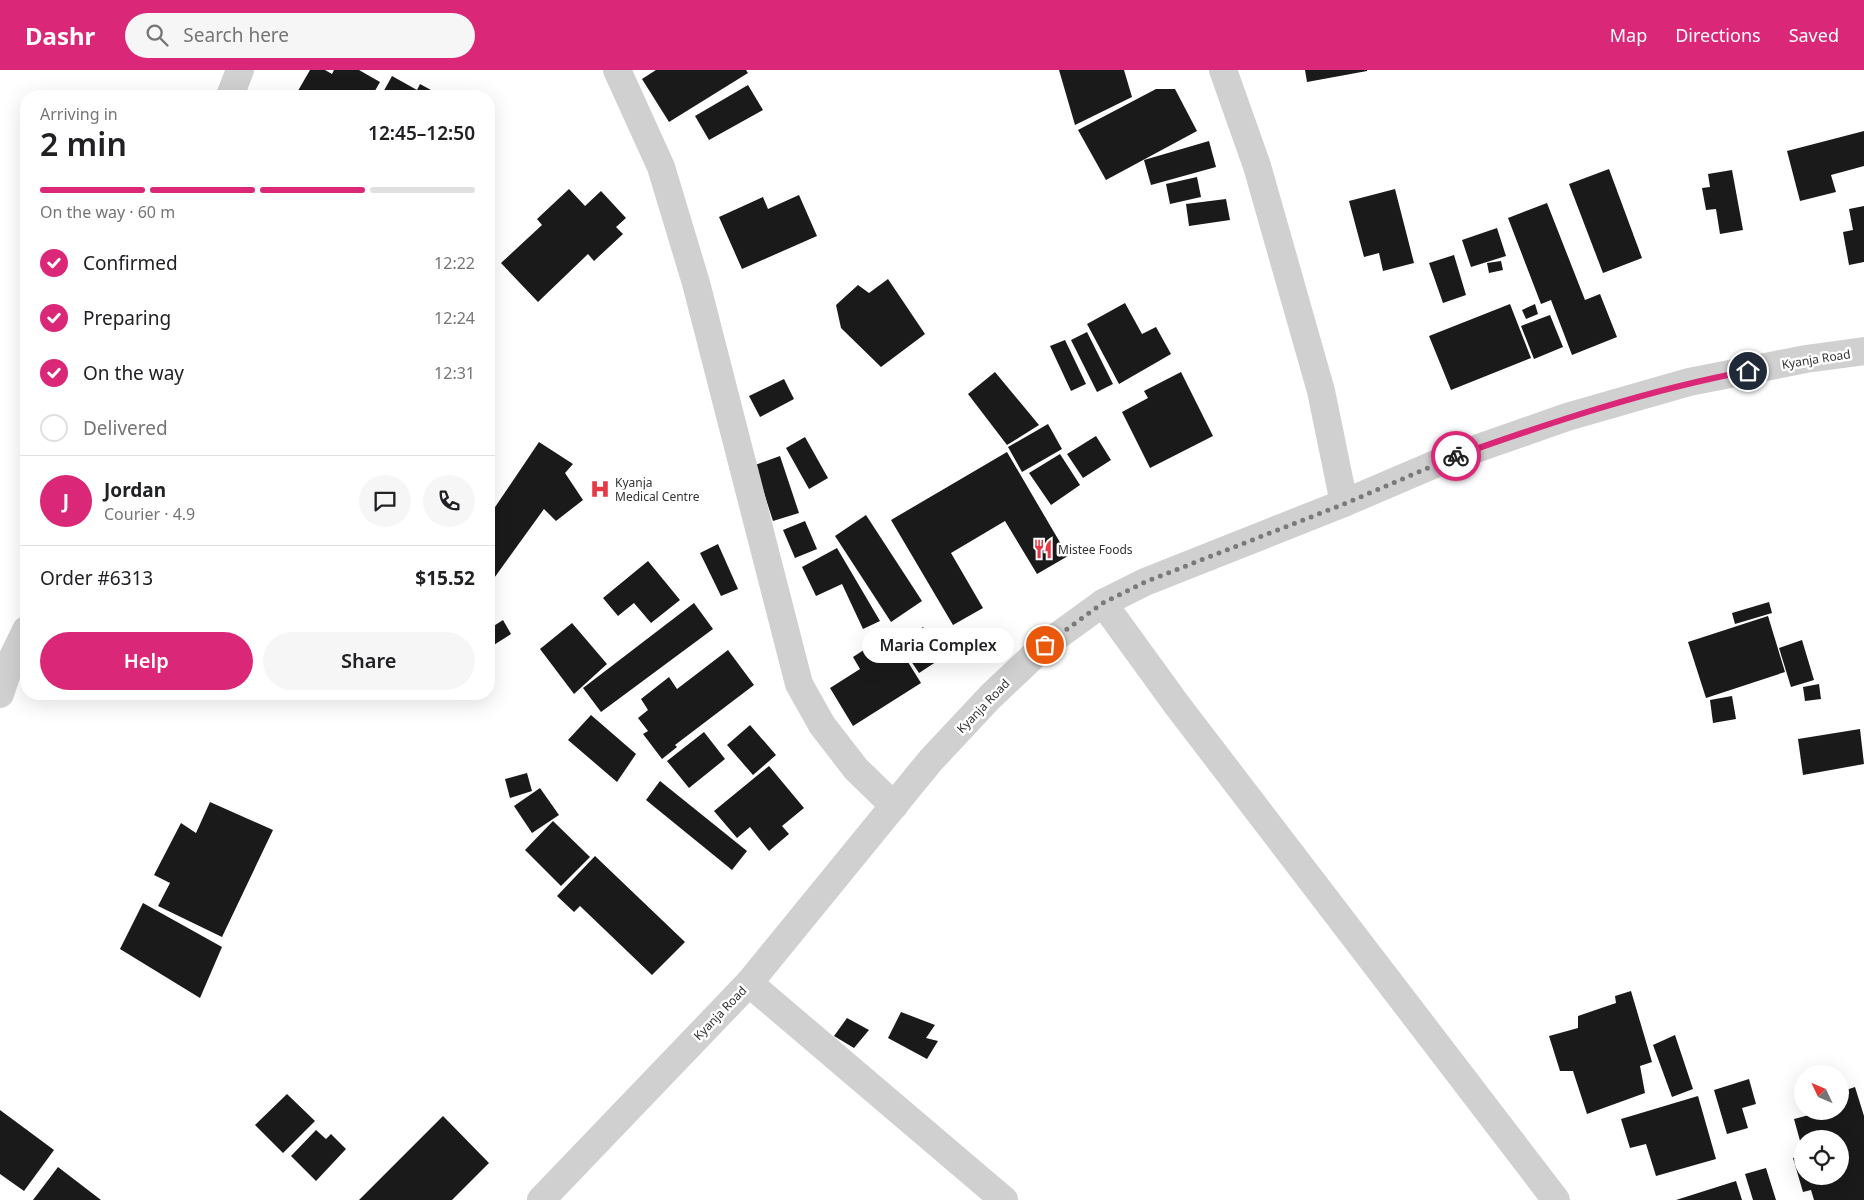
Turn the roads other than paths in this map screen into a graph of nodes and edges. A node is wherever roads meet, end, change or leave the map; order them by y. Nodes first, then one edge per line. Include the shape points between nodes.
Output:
1 (240, 70) edge
2 (617, 70) edge
3 (1223, 70) edge
4 (232, 90) edge
5 (1864, 352) edge
6 (1344, 504) junction
7 (1103, 603) junction
8 (20, 643) edge
9 (0, 694) edge
10 (894, 806) junction
11 (749, 982) junction
12 (541, 1200) edge
13 (1004, 1200) edge
14 (1556, 1200) edge

1 - 4 street
2 - 10 street via 662,167 696,283 799,684 822,725 856,769
3 - 6 street via 1257,166 1321,392
5 - 6 street, Kyanja Road via 1806,359 1689,382 1576,414 1447,459
6 - 7 street, Kyanja Road via 1145,582
7 - 10 street, Kyanja Road via 1045,645 990,698 931,760
7 - 14 street via 1183,713
8 - 9 street
10 - 11 street, Kyanja Road
11 - 12 street, Kyanja Road
11 - 13 street

